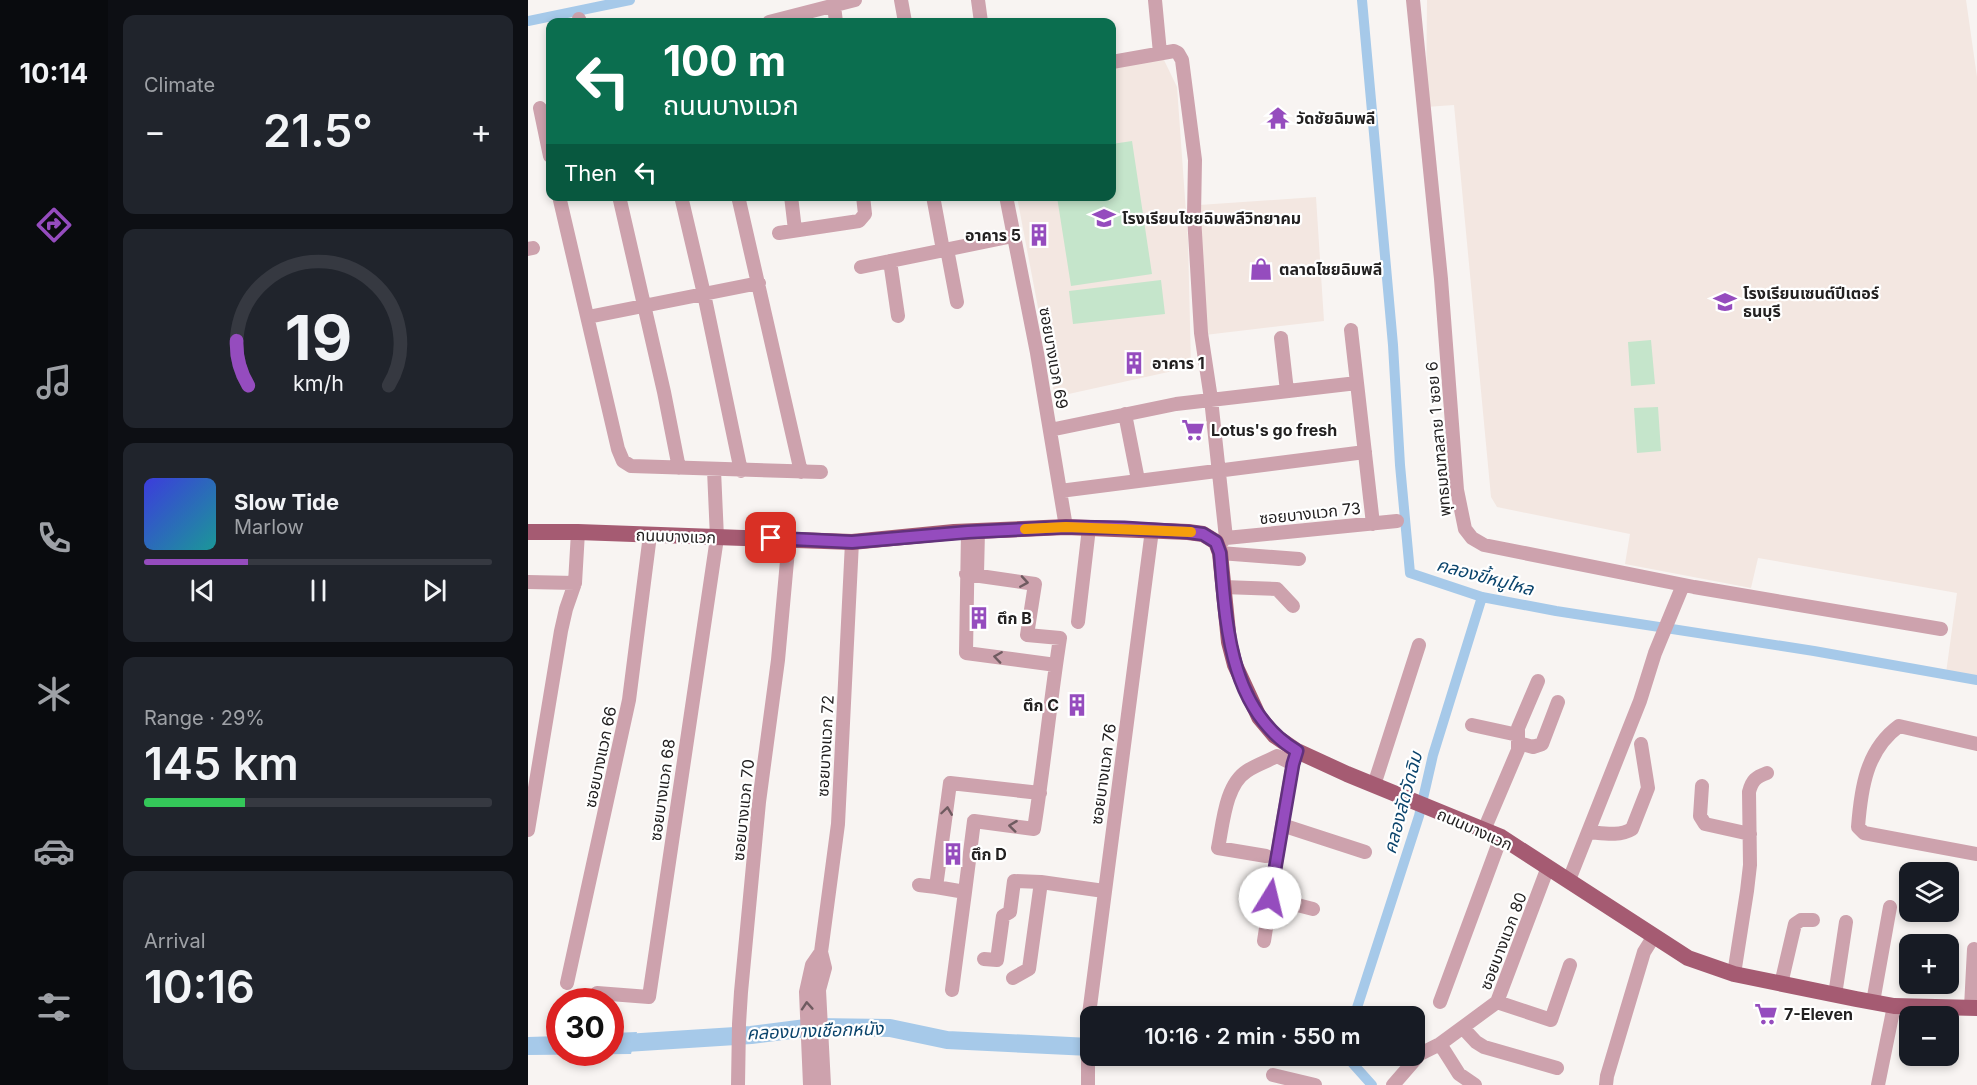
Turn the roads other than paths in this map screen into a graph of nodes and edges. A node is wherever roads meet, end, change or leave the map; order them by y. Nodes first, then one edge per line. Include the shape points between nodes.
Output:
1 (855, 0) edge
2 (901, 0) edge
3 (978, 0) edge
4 (1155, 0) edge
5 (1413, 0) edge
6 (834, 6) junction
7 (785, 18) edge
8 (836, 18) edge
9 (904, 18) edge
10 (980, 18) edge
11 (1160, 53) junction
12 (1116, 61) edge
13 (540, 108) dead end
14 (546, 137) edge
15 (561, 201) edge
16 (620, 201) edge
17 (682, 201) edge
18 (739, 201) edge
19 (792, 201) edge
20 (864, 201) edge
21 (934, 201) edge
22 (1007, 201) edge
23 (795, 230) junction
24 (779, 233) dead end
25 (1013, 236) junction
26 (945, 250) junction
27 (890, 261) junction
28 (861, 267) dead end
29 (759, 283) junction
30 (704, 294) junction
31 (957, 302) dead end
32 (645, 306) junction
33 (898, 316) dead end
34 (588, 317) junction
35 (1351, 330) dead end
36 (1281, 338) dead end
37 (1357, 383) junction
38 (1287, 391) junction
39 (1211, 399) junction
40 (1125, 414) junction
41 (1050, 430) junction
42 (1365, 452) junction
43 (679, 468) junction
44 (714, 470) junction
45 (1219, 470) junction
46 (741, 471) junction
47 (801, 472) junction
48 (821, 472) dead end
49 (1138, 480) junction
50 (1060, 491) junction
51 (1397, 521) dead end
52 (1373, 524) junction
53 (1066, 527) junction
54 (1089, 528) junction
55 (1152, 530) junction
56 (973, 531) junction
57 (528, 532) edge
58 (579, 532) junction
59 (650, 535) junction
60 (717, 538) junction
61 (789, 539) junction
62 (852, 542) junction
63 (1221, 545) junction
64 (1299, 559) dead end
65 (971, 574) junction
66 (528, 582) edge
67 (575, 583) junction
68 (1683, 585) junction
69 (1223, 587) junction
70 (1293, 606) dead end
71 (1078, 622) dead end
72 (1941, 629) dead end
73 (1419, 645) dead end
74 (1056, 665) junction
75 (1538, 681) dead end
76 (1558, 702) dead end
77 (1472, 725) dead end
78 (1519, 739) junction
79 (1641, 744) dead end
80 (1977, 744) edge
81 (1295, 757) junction
82 (533, 767) edge
83 (1767, 774) dead end
84 (1374, 785) junction
85 (1702, 786) dead end
86 (1040, 793) junction
87 (1282, 825) junction
88 (528, 830) edge
89 (1484, 830) junction
90 (1588, 832) junction
91 (1750, 834) junction
92 (1501, 837) junction
93 (1365, 852) dead end
94 (1977, 854) edge
95 (1266, 856) dead end
96 (1548, 867) junction
97 (1569, 880) junction
98 (1041, 882) junction
99 (1104, 891) junction
100 (965, 892) junction
101 (1270, 898) junction
102 (1890, 907) dead end
103 (1313, 909) dead end
104 (1813, 920) dead end
105 (1846, 922) dead end
106 (1654, 936) junction
107 (1264, 940) dead end
108 (1974, 949) dead end
109 (984, 959) dead end
110 (1570, 965) dead end
111 (818, 966) junction
112 (1734, 974) junction
113 (1013, 978) dead end
114 (567, 983) dead end
115 (1781, 984) junction
116 (952, 990) dead end
117 (624, 995) edge
118 (1835, 995) junction
119 (1440, 1002) dead end
120 (1497, 1002) junction
121 (1873, 1002) junction
122 (1894, 1006) junction
123 (1974, 1007) edge
124 (1463, 1028) junction
125 (1440, 1044) junction
126 (1557, 1068) dead end
127 (1273, 1076) edge
128 (1088, 1080) edge
129 (738, 1083) edge
130 (810, 1085) edge
131 (824, 1085) edge
132 (1315, 1085) edge
133 (1393, 1085) edge
134 (1475, 1085) edge
135 (1606, 1085) edge
136 (1878, 1085) edge

1 - 6 street
2 - 9 street
3 - 10 street
4 - 11 street
5 - 68 street, พุทธมณฑลสาย 1 ซอย 6 via 1440,267 1457,490 1465,529 1484,545
6 - 7 street
6 - 8 street
11 - 12 street
11 - 39 street via 1178,53 1184,68 1195,160 1201,333
13 - 14 street
15 - 34 street
16 - 32 street
17 - 30 street
18 - 29 street
19 - 23 street
20 - 23 street via 865,214 859,220
21 - 26 street
22 - 25 street, ซอยบางแวก 69
23 - 24 street
25 - 26 street
25 - 41 street, ซอยบางแวก 69
26 - 27 street
26 - 31 street
27 - 28 street
27 - 33 street
29 - 30 street
29 - 47 street
30 - 32 street
30 - 46 street
32 - 34 street
32 - 43 street
34 - 43 street via 623,461 631,466
35 - 37 street
36 - 38 street
37 - 38 street
37 - 42 street
38 - 39 street
39 - 40 street
39 - 45 street
40 - 41 street
40 - 49 street
41 - 50 street, ซอยบางแวก 69
42 - 45 street
42 - 52 street
43 - 44 street
44 - 46 street
44 - 60 street
45 - 49 street
45 - 63 street
46 - 47 street
47 - 48 street
49 - 50 street
50 - 53 street, ซอยบางแวก 69
51 - 52 street, ซอยบางแวก 73
52 - 63 street, ซอยบางแวก 73
53 - 54 main road, ถนนบางแวก
53 - 56 main road, ถนนบางแวก
54 - 55 main road, ถนนบางแวก
54 - 71 street
55 - 63 main road, ถนนบางแวก via 1203,534
55 - 99 street, ซอยบางแวก 76
56 - 62 main road, ถนนบางแวก
56 - 65 street
57 - 58 main road, ถนนบางแวก
58 - 59 main road, ถนนบางแวก
58 - 67 street
59 - 60 main road, ถนนบางแวก
59 - 114 street, ซอยบางแวก 66 via 629,700
60 - 61 main road, ถนนบางแวก
60 - 117 street, ซอยบางแวก 68 via 649,997
61 - 62 main road, ถนนบางแวก
61 - 129 street, ซอยบางแวก 70 via 741,992
62 - 111 street, ซอยบางแวก 72 via 838,824
63 - 64 street via 1245,553
63 - 69 main road, ถนนบางแวก
74 -> 65 street via 966,653
65 -> 74 street via 1035,584 1027,635 1060,638
66 - 67 street
67 - 82 street
68 - 72 street, พุทธมณฑลสาย 1 ซอย 6
68 - 90 street
69 - 70 street via 1276,589
69 - 81 main road, ถนนบางแวก via 1229,642 1240,679 1259,717
73 - 84 street
74 - 86 street
75 - 78 street via 1518,728
76 - 78 street via 1542,744 1533,747
77 - 78 street
78 - 89 street via 1518,750
79 - 90 street via 1648,788 1632,829 1616,834
80 - 94 street via 1899,726 1869,760 1858,827 1864,833
81 - 84 main road, ถนนบางแวก
81 - 87 street
81 - 95 street via 1277,756 1246,771 1229,798 1218,848
82 - 88 street
83 - 91 street via 1751,782
84 - 89 main road, ถนนบางแวก
85 - 91 street via 1700,816 1705,824
86 -> 100 street via 1035,829 974,822
100 -> 86 street via 927,886 950,783
87 - 93 street
87 - 101 street
89 - 92 main road, ถนนบางแวก
90 - 97 street
91 - 112 street via 1747,891
92 - 96 main road, ถนนบางแวก
92 - 119 street
96 - 97 main road, ถนนบางแวก
96 - 120 street, ซอยบางแวก 80
97 - 106 main road, ถนนบางแวก
98 - 99 street
98 - 109 street via 1014,881 1010,912 1003,916 997,960
98 - 113 street via 1029,969
99 - 128 street, ซอยบางแวก 76 via 1088,1022
100 - 116 street
101 - 103 street
101 - 107 street
102 - 121 street
104 - 115 street via 1795,924
105 - 118 street
106 - 112 main road, ถนนบางแวก via 1688,958
106 - 135 street via 1644,952
108 - 123 street
110 - 120 street via 1551,1020
130 -> 111 street via 806,992
111 - 131 street
112 - 115 main road, ถนนบางแวก
115 - 118 main road, ถนนบางแวก
118 - 121 main road, ถนนบางแวก
120 - 124 street, ซอยบางแวก 80
121 - 122 main road, ถนนบางแวก
122 - 123 main road, ถนนบางแวก
122 - 136 street
124 - 125 street, ซอยบางแวก 80
124 - 126 street via 1484,1047
125 - 133 street, ซอยบางแวก 80 via 1420,1054
125 - 134 street via 1459,1074
127 - 132 street

